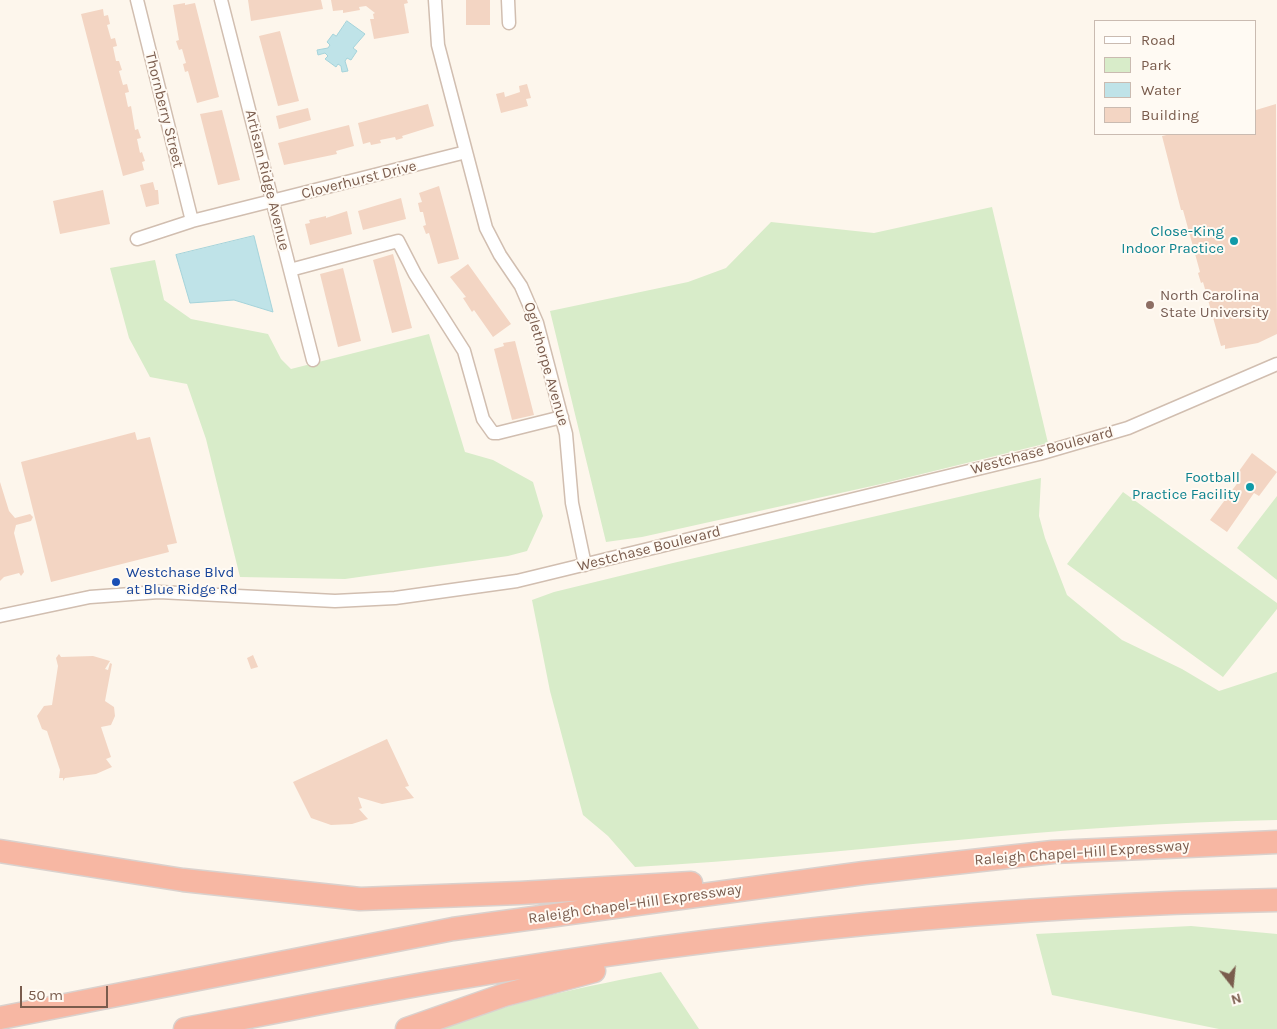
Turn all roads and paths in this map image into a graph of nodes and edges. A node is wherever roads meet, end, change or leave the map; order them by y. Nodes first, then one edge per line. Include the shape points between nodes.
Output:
1 (137, 0) edge
2 (221, 0) edge
3 (435, 0) edge
4 (508, 0) edge
5 (509, 23) dead end
6 (466, 152) junction
7 (272, 202) junction
8 (192, 221) junction
9 (137, 240) dead end
10 (290, 270) junction
11 (313, 360) dead end
12 (1277, 364) edge
13 (562, 417) junction
14 (585, 565) junction
15 (0, 616) edge
16 (1277, 842) edge
17 (0, 851) edge
18 (864, 873) junction
19 (1277, 900) edge
20 (699, 943) junction
21 (0, 1018) edge
22 (186, 1029) edge
23 (407, 1029) edge

1 - 8 street, Thornberry Street
2 - 7 street, Artisan Ridge Avenue
3 - 6 street, Oglethorpe Avenue via 438,46
4 - 5 street
6 - 7 street, Cloverhurst Drive
6 - 13 street, Oglethorpe Avenue via 486,228 530,302
7 - 8 street, Cloverhurst Drive
7 - 10 street, Artisan Ridge Avenue
8 - 9 street, Cloverhurst Drive
10 - 11 street, Artisan Ridge Avenue
10 - 13 street via 398,241 464,352 483,419 489,429 498,433
12 - 14 street, Westchase Boulevard via 1128,428 1039,454
13 - 14 street, Oglethorpe Avenue via 572,503
14 - 15 street, Westchase Boulevard via 517,581 395,598 335,601 159,592 90,597
16 - 18 highway, Raleigh Chapel–Hill Expressway via 1053,852
17 - 18 highway via 183,880 360,899
18 - 21 highway, Raleigh Chapel–Hill Expressway via 453,929
19 - 20 highway via 980,915
20 - 22 highway via 447,980
20 - 23 highway via 504,995

